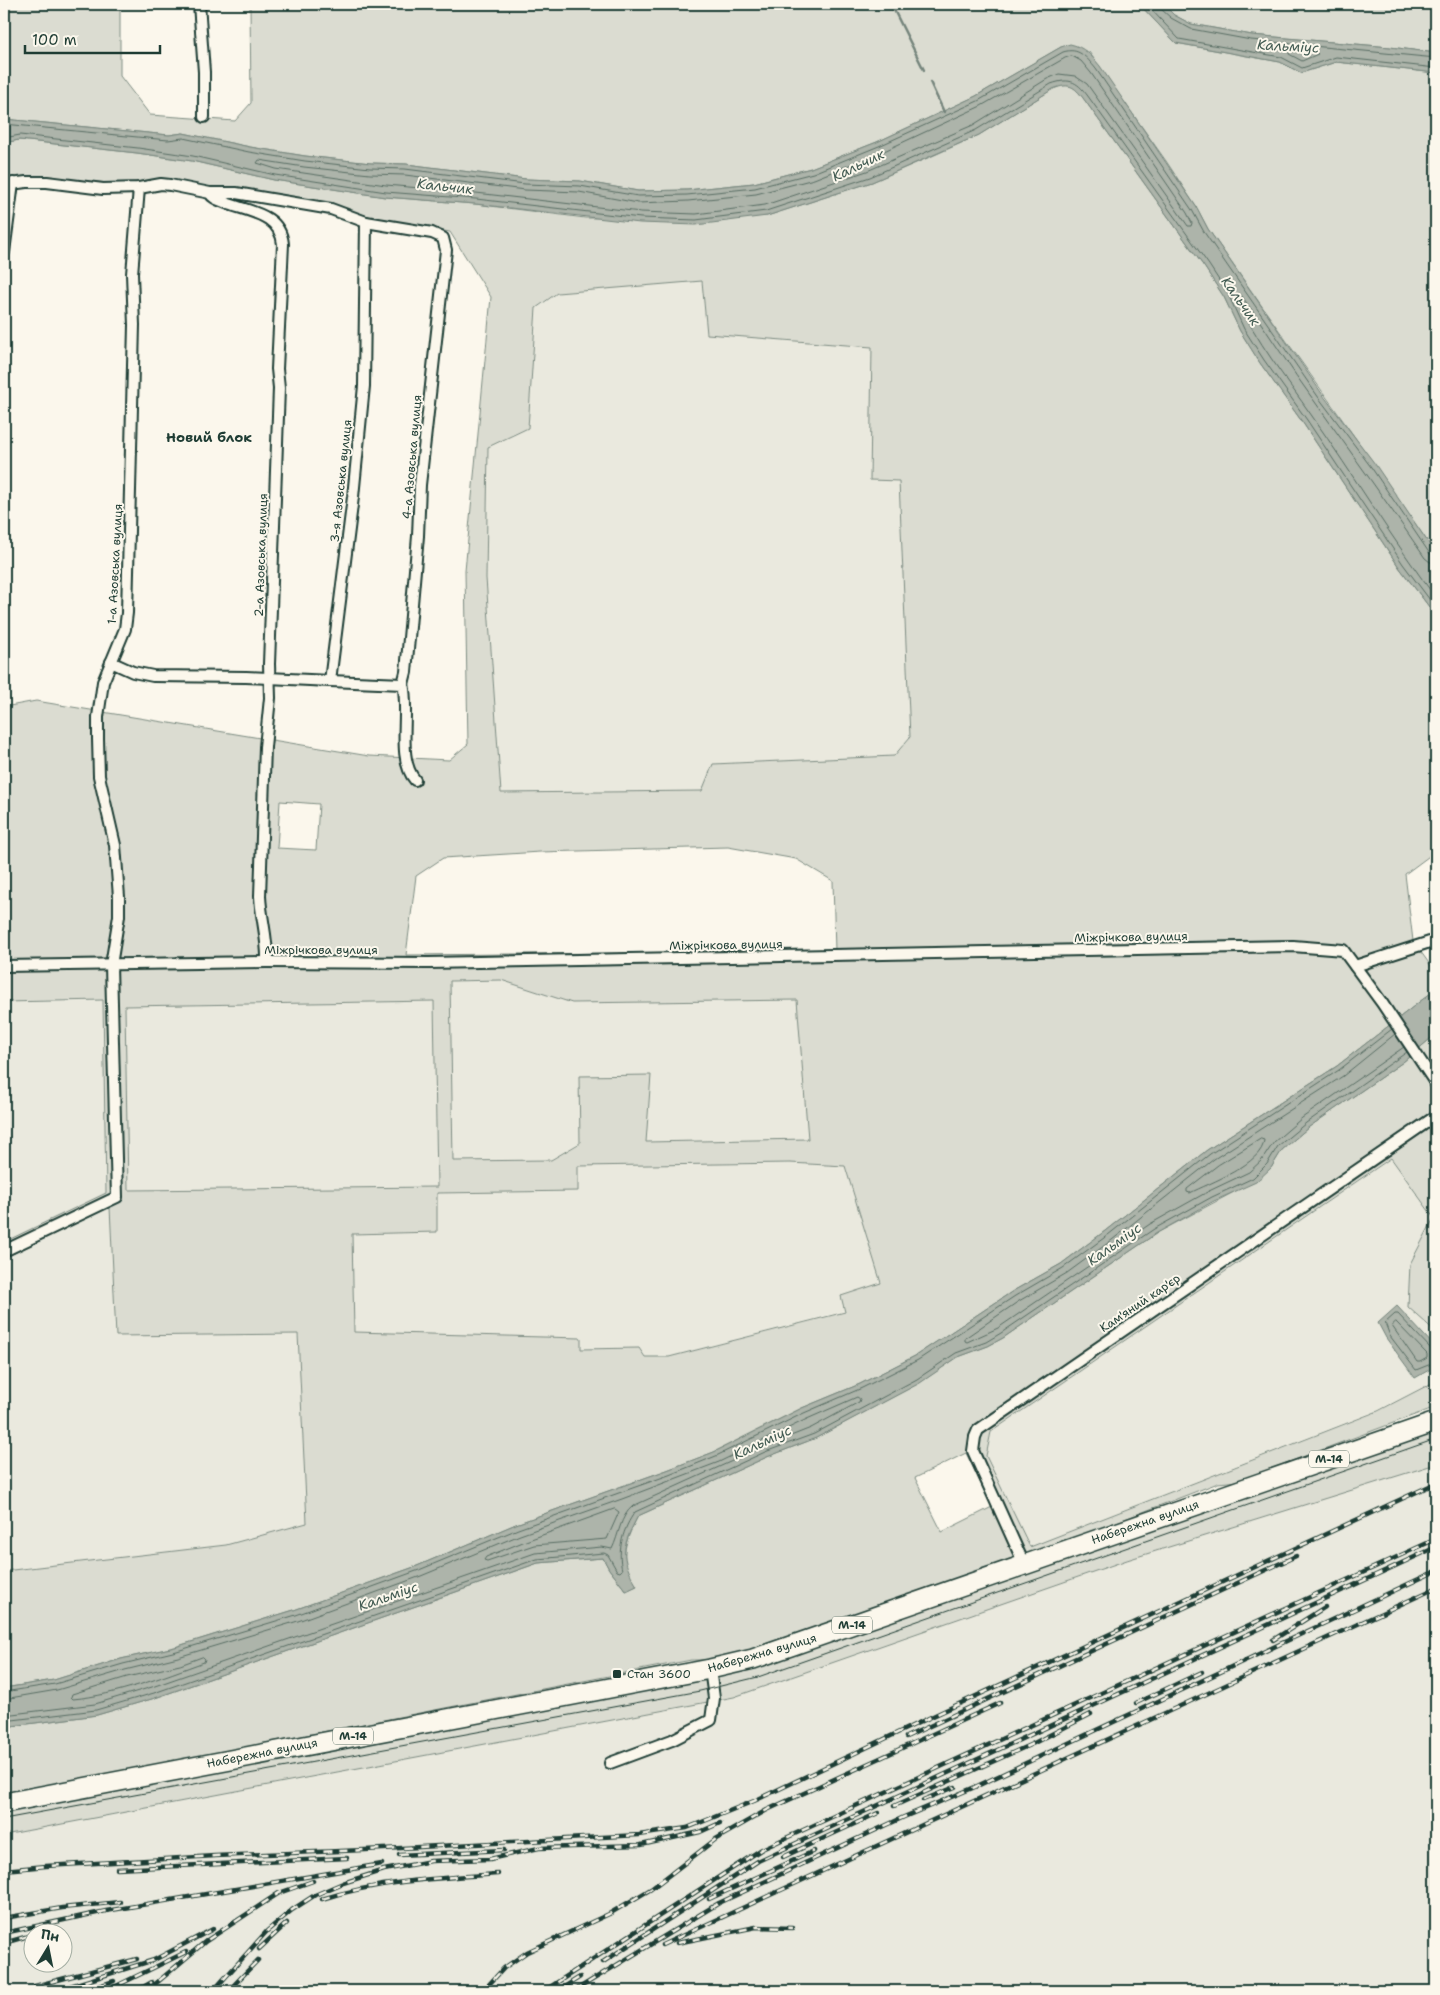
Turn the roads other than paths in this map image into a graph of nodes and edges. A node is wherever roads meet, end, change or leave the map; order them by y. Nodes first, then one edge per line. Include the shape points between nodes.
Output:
1 (199, 4) edge
2 (204, 117) dead end
3 (9, 184) edge
4 (139, 188) junction
5 (210, 193) junction
6 (366, 222) junction
7 (4, 252) edge
8 (112, 662) junction
9 (269, 679) junction
10 (330, 681) junction
11 (403, 684) junction
12 (416, 780) dead end
13 (1436, 940) edge
14 (267, 962) junction
15 (111, 965) junction
16 (4, 966) edge
17 (1355, 966) junction
18 (1436, 1084) edge
19 (1436, 1116) edge
20 (4, 1251) edge
21 (1436, 1422) edge
22 (1024, 1564) junction
23 (710, 1669) junction
24 (610, 1763) dead end
25 (4, 1803) edge

1 - 2 street
3 - 4 street via 48,182 103,189
3 - 7 street
4 - 5 street via 161,184
4 - 8 street, 1-а Азовська вулиця via 132,274 134,325 127,613 125,629
5 - 6 street via 236,193 320,207
5 - 9 street, 2-а Азовська вулиця via 217,199 265,216 278,228 282,239
6 - 10 street, 3-я Азовська вулиця via 364,386
6 - 11 street, 4-а Азовська вулиця via 439,235 446,250 420,485
8 - 9 street via 133,672 154,676
8 - 15 street, 1-а Азовська вулиця via 103,682 98,717 99,776 115,845 119,888 119,916
9 - 10 street
9 - 14 street, 2-а Азовська вулиця via 260,896
10 - 11 street
11 - 12 street, 4-а Азовська вулиця via 406,757
13 - 17 street
14 - 15 street, Міжрічкова вулиця
14 - 17 street, Міжрічкова вулиця via 429,964 1293,946 1343,950
15 - 16 street, Міжрічкова вулиця
15 - 20 street, 1-а Азовська вулиця via 117,1197
17 - 18 street, Міжрічкова вулиця
19 - 22 street, Кам'яний кар'єр via 978,1430 973,1444 976,1458
21 - 22 highway, Набережна вулиця / М-14
22 - 23 highway, Набережна вулиця / М-14 via 798,1644
23 - 24 street via 714,1698 711,1720 672,1740
23 - 25 highway, Набережна вулиця / М-14

